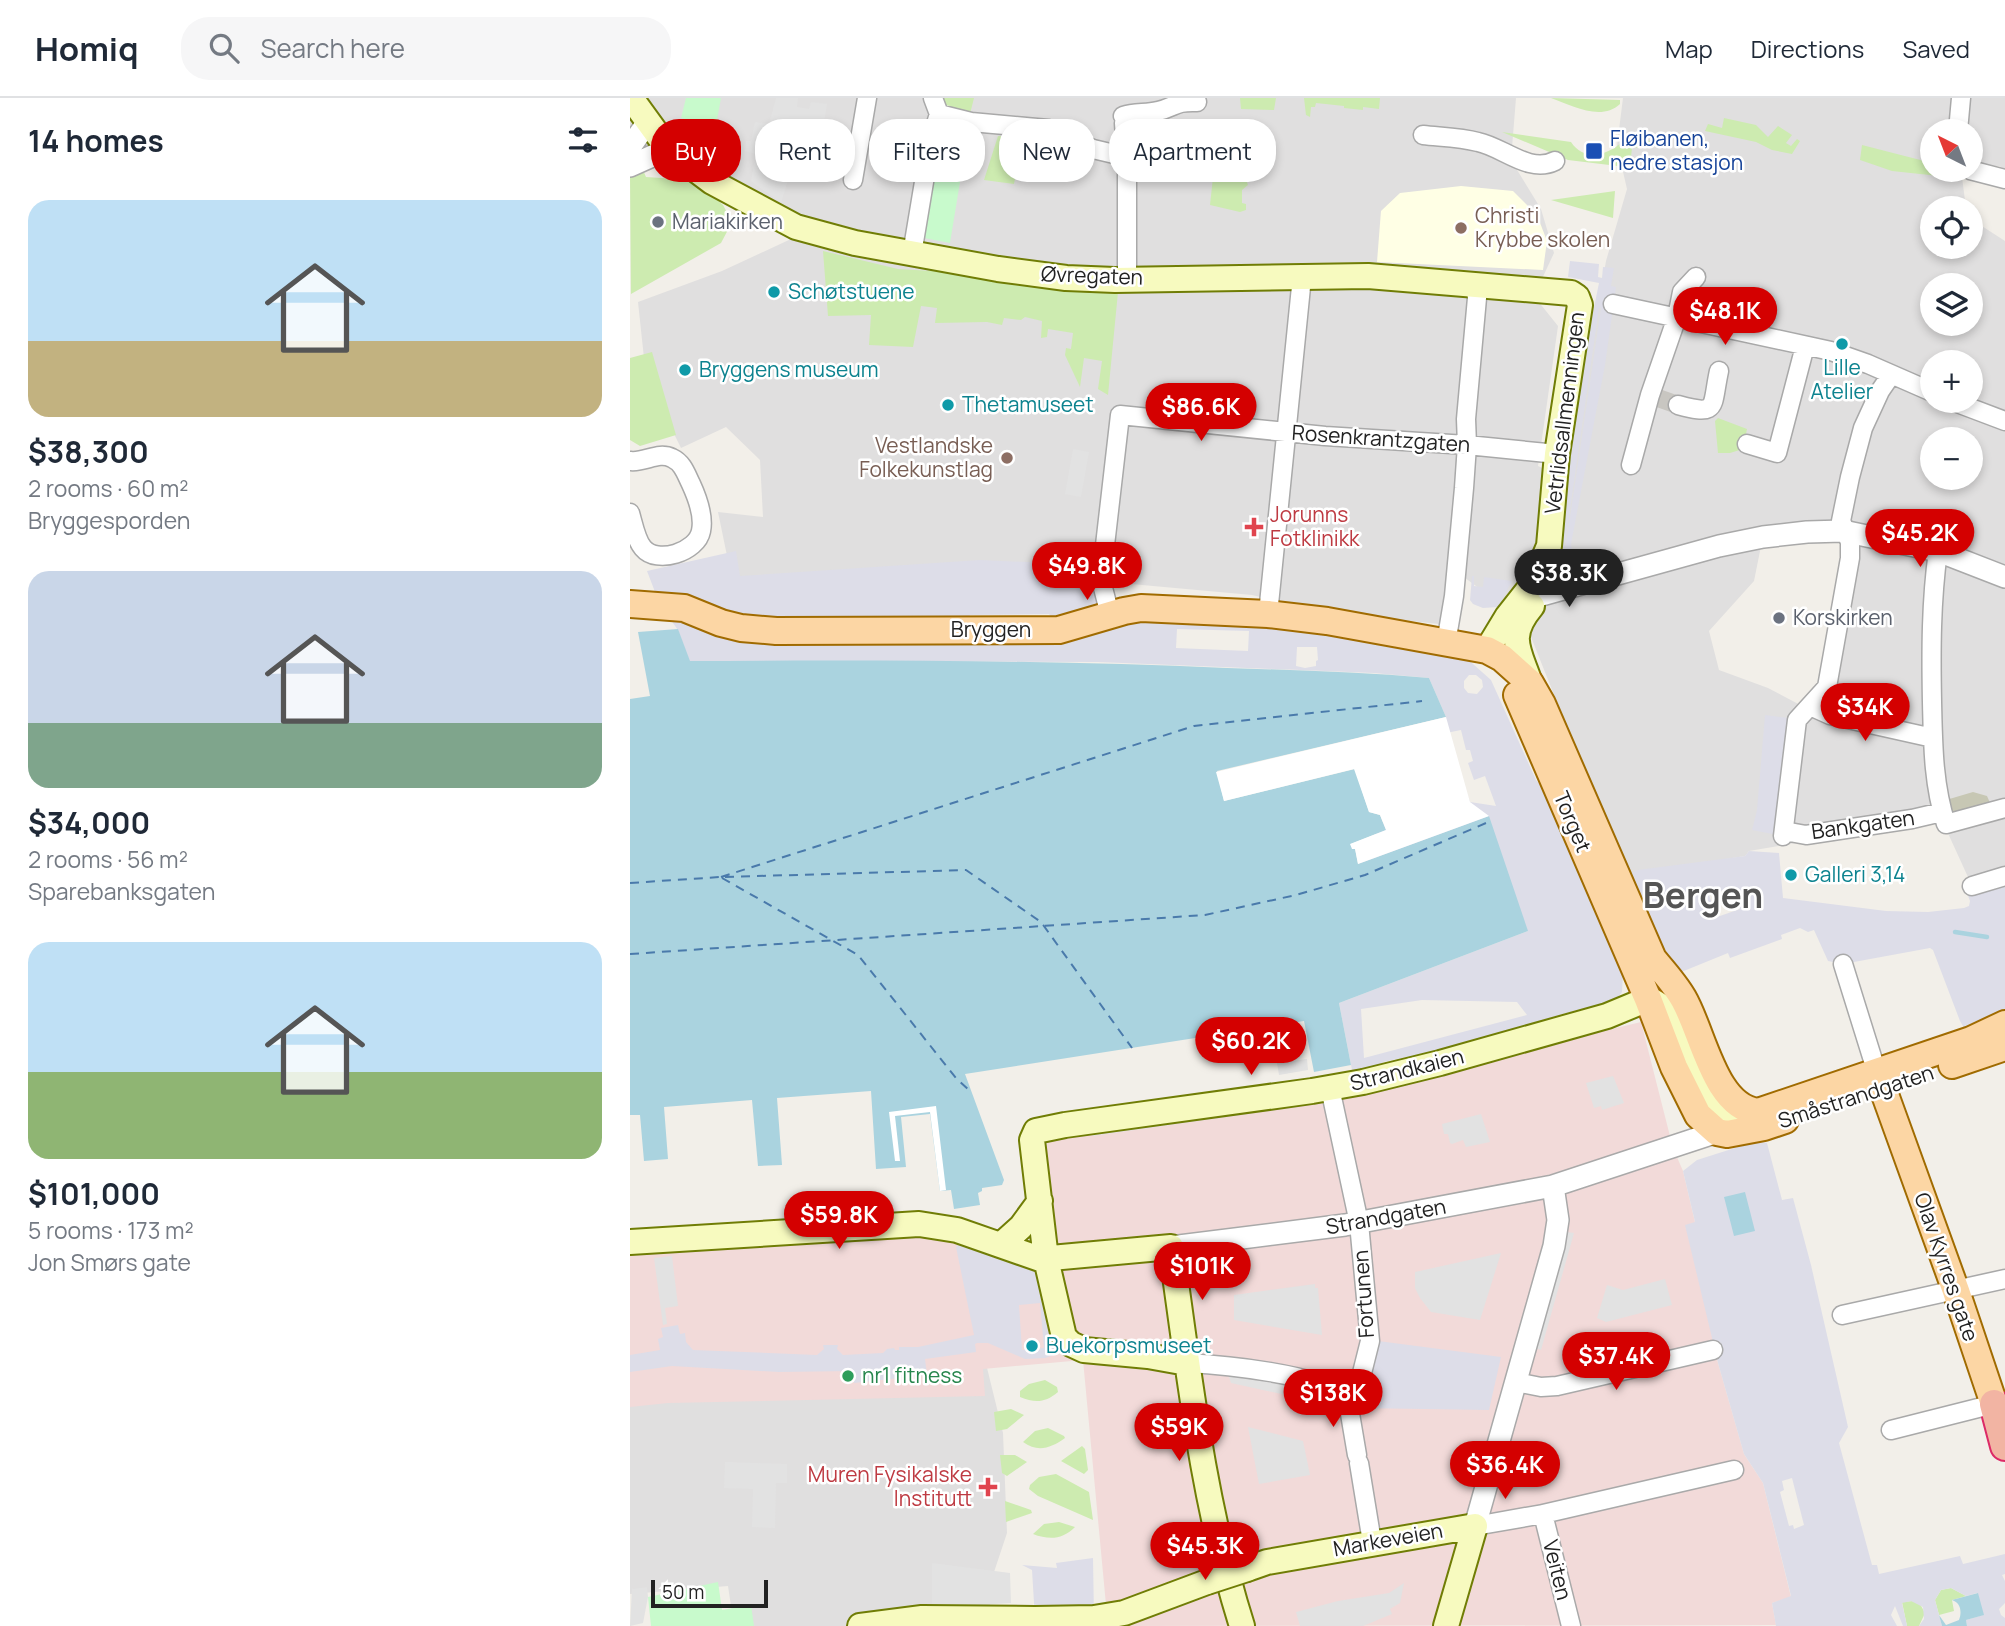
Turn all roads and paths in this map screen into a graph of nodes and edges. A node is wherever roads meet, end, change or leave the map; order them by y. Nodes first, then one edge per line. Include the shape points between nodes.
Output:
1 (631, 98) edge
2 (867, 98) edge
3 (1961, 98) edge
4 (1197, 102) dead end
5 (936, 106) edge
6 (1123, 119) edge
7 (1959, 119) edge
8 (651, 126) edge
9 (1423, 135) dead end
10 (651, 138) edge
11 (651, 142) edge
12 (630, 147) edge
13 (1109, 153) edge
14 (1555, 161) dead end
15 (630, 166) edge
16 (855, 168) edge
17 (1983, 173) edge
18 (2005, 179) edge
19 (712, 182) edge
20 (1127, 182) edge
21 (912, 254) junction
22 (1696, 276) dead end
23 (1301, 277) junction
24 (1126, 279) junction
25 (1475, 283) junction
26 (1562, 291) joint
27 (1613, 304) dead end
28 (1677, 317) junction
29 (1805, 346) junction
30 (1719, 371) dead end
31 (1891, 375) junction
32 (1920, 387) edge
33 (1678, 405) tunnel mouth
34 (1983, 413) edge
35 (2005, 421) edge
36 (1286, 432) junction
37 (1747, 444) dead end
38 (1467, 445) junction
39 (1557, 454) junction
40 (630, 461) edge
41 (1631, 465) dead end
42 (630, 513) edge
43 (1843, 531) junction
44 (1549, 547) junction
45 (1938, 551) junction
46 (2005, 577) edge
47 (1542, 595) junction
48 (630, 604) edge
49 (1269, 614) junction
50 (1110, 615) junction
51 (1448, 630) junction
52 (1487, 650) junction
53 (1530, 683) junction
54 (1810, 706) junction
55 (1933, 738) junction
56 (2005, 808) edge
57 (1944, 818) junction
58 (2005, 876) edge
59 (1972, 886) dead end
60 (1843, 964) dead end
61 (1648, 999) junction
62 (2005, 1024) edge
63 (2001, 1045) edge
64 (1880, 1081) junction
65 (1330, 1088) junction
66 (1758, 1112) junction
67 (1717, 1132) junction
68 (1553, 1186) junction
69 (1040, 1201) junction
70 (1359, 1223) junction
71 (630, 1242) edge
72 (1001, 1245) junction
73 (1171, 1247) junction
74 (1046, 1259) junction
75 (2005, 1279) edge
76 (1961, 1290) junction
77 (1842, 1315) dead end
78 (1713, 1350) dead end
79 (1187, 1363) junction
80 (1516, 1382) junction
81 (1347, 1396) junction
82 (1994, 1404) junction
83 (1891, 1430) dead end
84 (2005, 1446) edge
85 (1734, 1470) dead end
86 (1543, 1514) junction
87 (1475, 1526) junction
88 (1372, 1542) junction
89 (860, 1626) edge
90 (1242, 1626) edge
91 (1446, 1626) edge
92 (1571, 1626) edge

1 - 8 main road, Øvregaten
2 - 16 street
3 - 7 street
4 - 6 street via 1180,101
5 - 13 street via 971,122 1048,129
5 - 21 street
9 - 14 street via 1481,142 1545,166
10 - 12 street
11 - 15 street
17 - 18 street
19 - 21 main road, Øvregaten via 788,224
20 - 24 street
21 - 24 main road, Øvregaten via 1066,278
22 - 28 street via 1682,292
23 - 24 main road, Øvregaten
23 - 25 main road, Øvregaten
23 - 36 street
25 - 26 main road, Øvregaten
25 - 38 street
26 - 39 main road, Vetrlidsallmenningen via 1577,297 1580,305
27 - 28 street
28 - 29 street
28 - 41 street
29 - 31 street via 1831,351
29 - 37 street via 1777,453
30 - 33 street via 1712,406 1702,411
31 - 32 street
31 - 43 street via 1858,442 1841,521
34 - 35 street
36 - 38 street, Rosenkrantzgaten
36 - 49 street
36 - 50 street, Rosenkrantzgaten via 1120,415 1101,580
38 - 39 street, Rosenkrantzgaten
38 - 51 street
39 - 44 main road, Vetrlidsallmenningen
40 - 42 street via 671,457 683,466 695,492 701,533 696,542 677,553 648,553 639,542
43 - 45 street
43 - 47 street via 1741,542
43 - 54 street via 1850,542 1850,558 1827,687
44 - 47 main road via 1554,559
44 - 52 main road via 1533,584
45 - 46 street
45 - 55 street via 1931,635
47 - 53 main road via 1515,632
48 - 50 main road, Bryggen via 684,608 761,631 1059,630
49 - 50 main road, Bryggen via 1141,608
49 - 51 main road, Bryggen via 1390,631
51 - 52 main road, Torget
52 - 53 main road, Torget via 1511,664
52 - 61 main road, Torget via 1530,722
53 - 66 main road, Torget via 1653,959 1688,1008 1724,1090 1740,1107
54 - 55 street via 1830,715
54 - 57 street, Bankgaten via 1797,720 1783,833 1805,835
55 - 57 street via 1935,784
56 - 57 street, Bankgaten
58 - 59 street
60 - 64 street, Olav Kyrres gate
61 - 65 main road, Strandkaien via 1500,1046
61 - 66 main road via 1672,1017 1714,1105 1741,1115
61 - 67 main road, Torget via 1695,1109
62 - 64 main road, Småstrandgaten
63 - 64 main road, Småstrandgaten
64 - 66 main road, Småstrandgaten
64 - 67 main road, Småstrandgaten via 1764,1127
64 - 76 main road, Olav Kyrres gate
65 - 69 main road, Strandkaien via 1036,1131 1032,1140
65 - 70 street, Fortunen
67 - 68 street, Strandgaten
68 - 70 street, Strandgaten
68 - 80 street via 1558,1220 1554,1246
69 - 72 main road
69 - 74 main road
70 - 73 street, Strandgaten
70 - 81 street, Fortunen via 1370,1341 1362,1373
71 - 72 main road via 919,1224 957,1230
72 - 74 main road
73 - 74 main road, Strandgaten
73 - 79 main road
74 - 79 main road via 1060,1327 1071,1344 1084,1350
75 - 76 street
76 - 77 street
76 - 82 main road, Olav Kyrres gate
78 - 80 street via 1556,1386
79 - 81 street via 1324,1383
79 - 90 main road via 1211,1510
80 - 87 street
81 - 88 street
82 - 83 street
82 - 84 highway, Olav Kyrres gate
85 - 86 street, Markeveien
86 - 87 street, Markeveien
86 - 92 street, Veiten
87 - 88 main road, Markeveien
87 - 91 main road
88 - 89 main road, Markeveien, bridge via 1266,1562 1124,1613 1089,1618 922,1618

